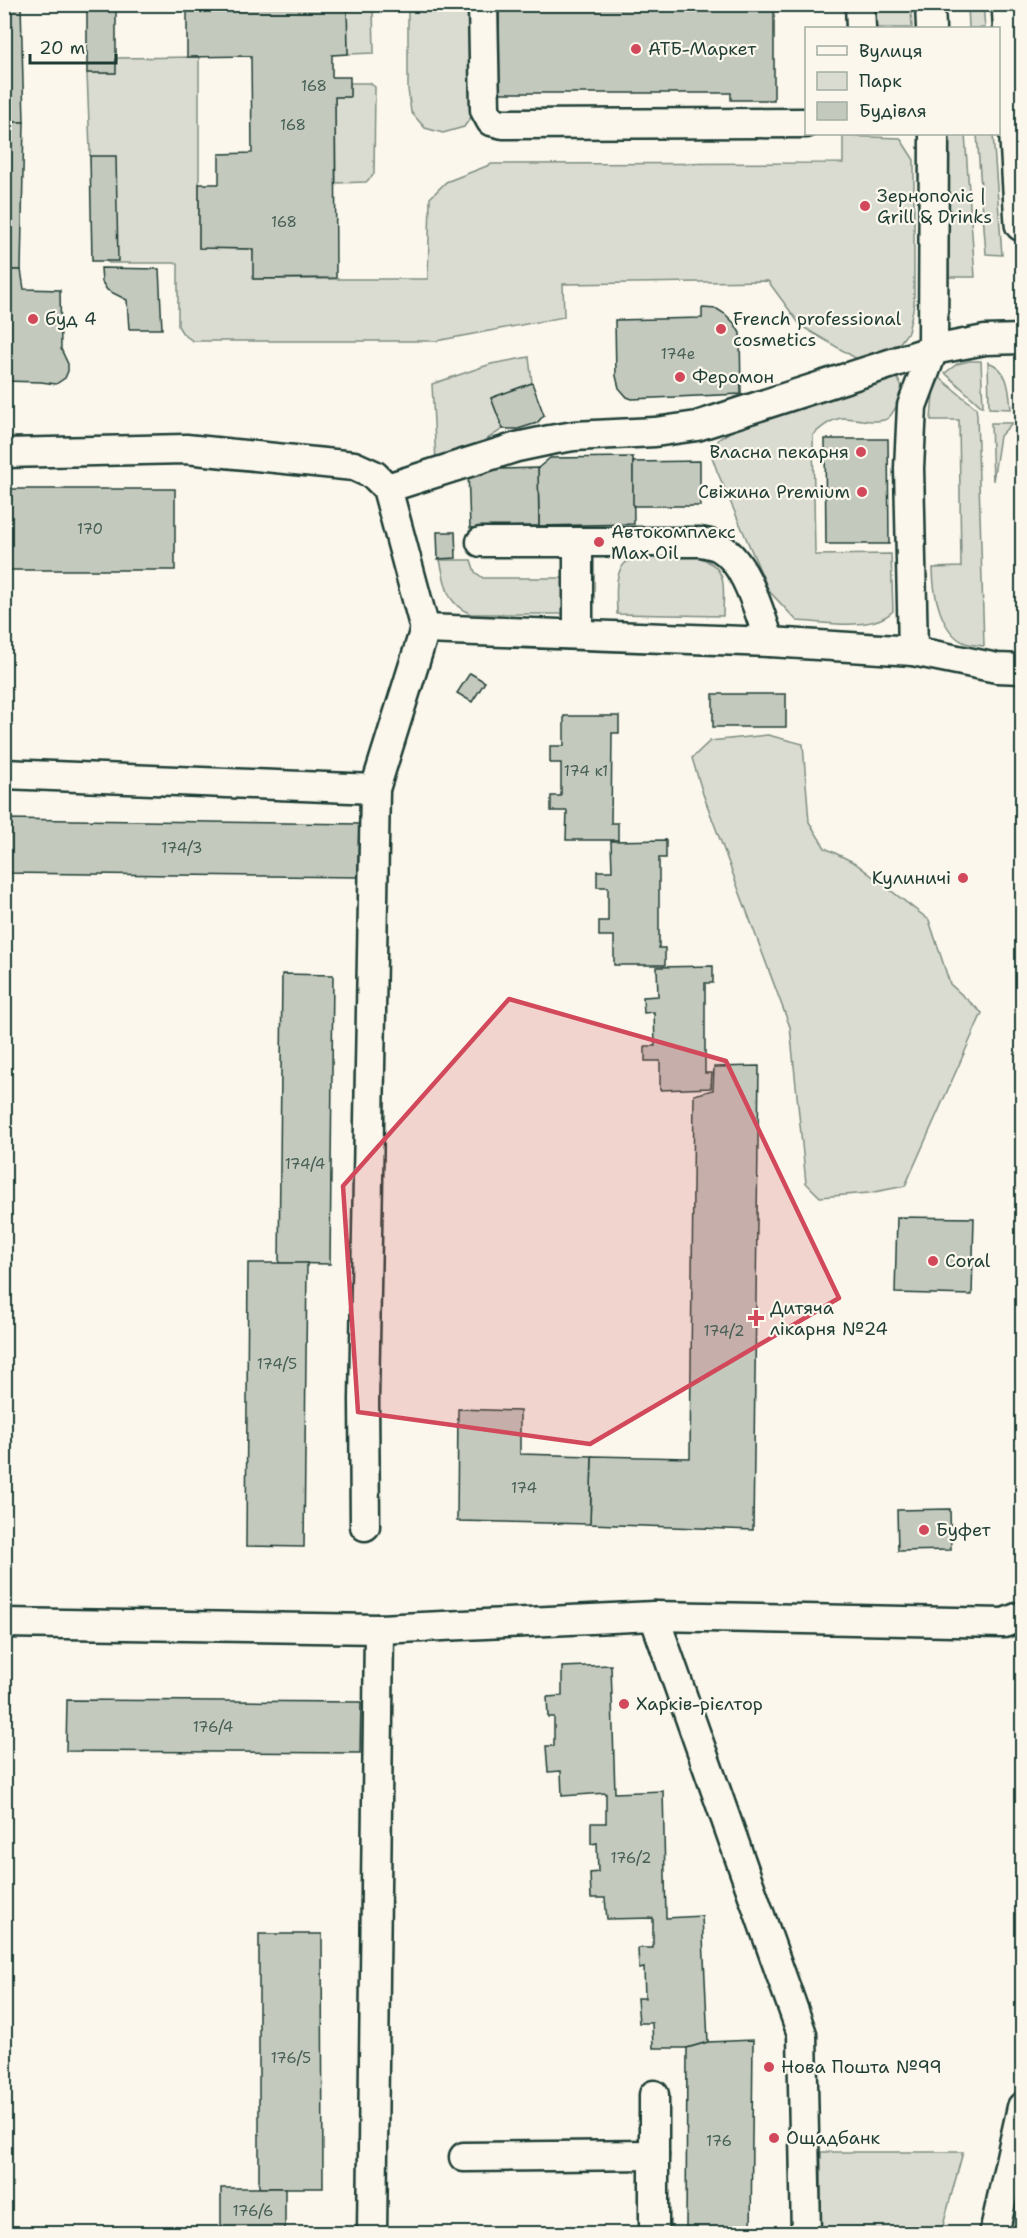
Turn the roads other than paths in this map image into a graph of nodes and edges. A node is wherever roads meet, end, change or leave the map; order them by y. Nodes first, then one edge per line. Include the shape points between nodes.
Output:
1 (483, 4) edge
2 (860, 4) edge
3 (930, 4) edge
4 (1009, 4) edge
5 (861, 27) edge
6 (931, 27) edge
7 (805, 123) edge
8 (934, 135) edge
9 (1023, 224) edge
10 (1023, 339) edge
11 (933, 350) junction
12 (4, 453) edge
13 (387, 488) junction
14 (481, 542) dead end
15 (578, 542) junction
16 (425, 629) junction
17 (578, 634) junction
18 (770, 642) junction
19 (913, 651) junction
20 (1023, 669) edge
21 (4, 774) edge
22 (375, 789) junction
23 (365, 1526) dead end
24 (654, 1616) junction
25 (1023, 1616) edge
26 (9, 1626) edge
27 (378, 1629) junction
28 (654, 2095) dead end
29 (1023, 2107) edge
30 (654, 2155) junction
31 (465, 2157) dead end
32 (372, 2234) edge
33 (654, 2234) edge
34 (806, 2234) edge
35 (994, 2234) edge

1 - 7 street via 484,110 491,121
2 - 5 street
3 - 6 street
4 - 9 main road
8 - 11 street
10 - 11 street via 985,340
11 - 13 street via 697,426 550,440
11 - 19 street via 912,406 909,468
12 - 13 street via 198,450 354,466 374,475
13 - 16 street
14 - 15 street
15 - 17 street
15 - 18 street via 700,542 718,547 745,575
16 - 17 street
16 - 22 street
17 - 18 street
18 - 19 street
19 - 20 street via 997,668
21 - 22 street
22 - 23 street
24 - 25 street via 1004,1623
24 - 27 street
24 - 34 street via 802,2034
26 - 27 street
27 - 32 street
28 - 30 street
29 - 35 street
30 - 31 street
30 - 33 street

